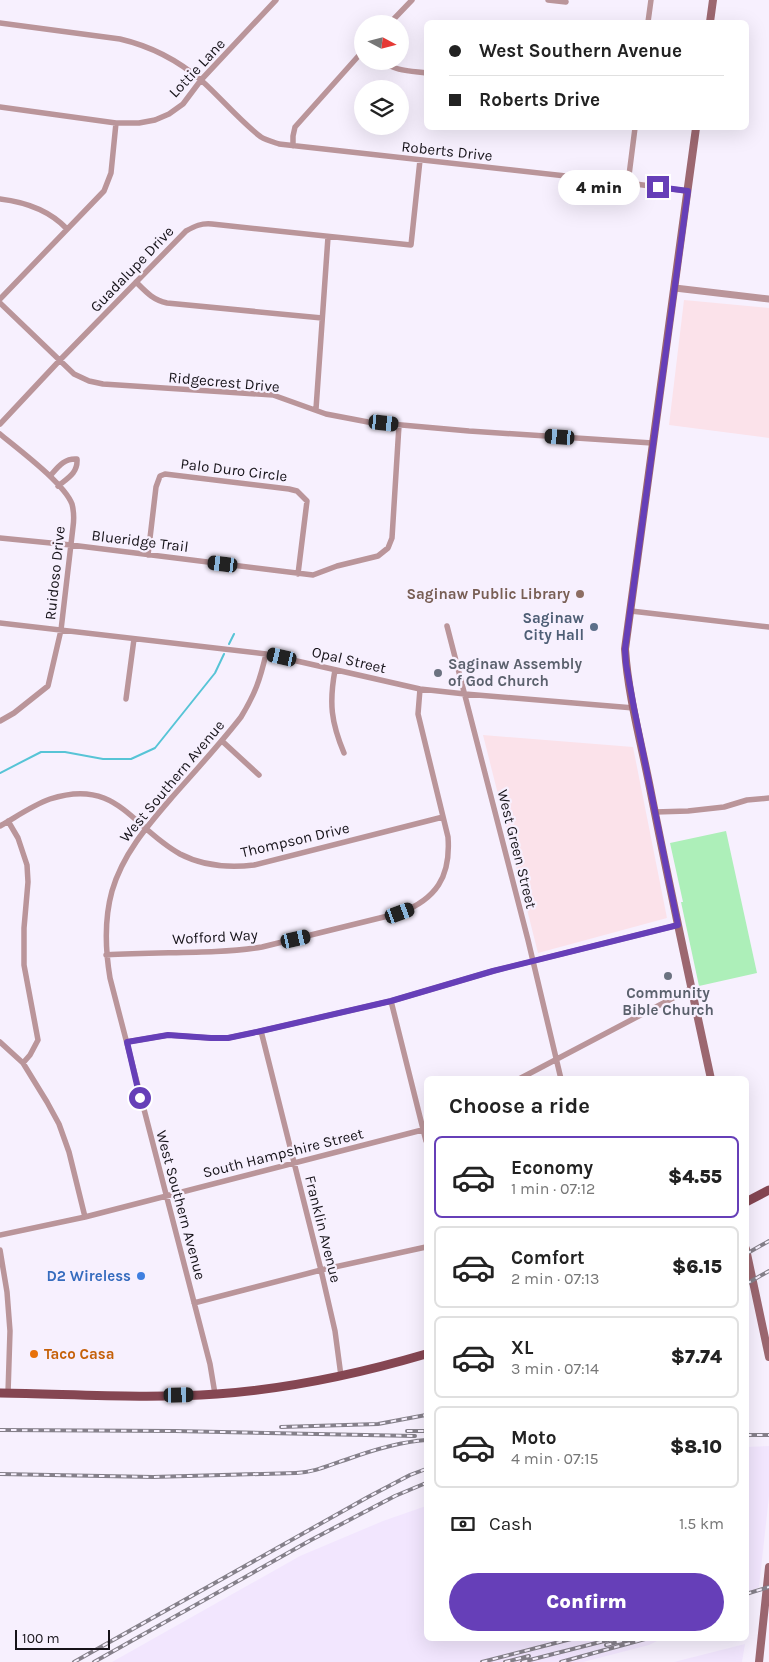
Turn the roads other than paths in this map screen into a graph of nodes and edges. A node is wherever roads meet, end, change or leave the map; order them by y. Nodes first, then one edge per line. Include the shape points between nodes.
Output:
1 (276, 0) edge
2 (412, 0) edge
3 (548, 0) edge
4 (651, 0) edge
5 (713, 0) edge
6 (566, 2) dead end
7 (398, 15) edge
8 (648, 20) edge
9 (710, 20) edge
10 (0, 23) edge
11 (354, 61) edge
12 (401, 70) edge
13 (424, 73) edge
14 (201, 80) junction
15 (0, 107) edge
16 (116, 123) junction
17 (635, 130) edge
18 (696, 130) edge
19 (293, 146) junction
20 (420, 160) junction
21 (628, 183) junction
22 (688, 191) junction
23 (0, 200) edge
24 (67, 229) junction
25 (328, 237) junction
26 (136, 282) junction
27 (674, 288) junction
28 (0, 299) edge
29 (769, 299) edge
30 (0, 304) edge
31 (322, 318) junction
32 (60, 360) junction
33 (316, 409) junction
34 (0, 424) edge
35 (399, 425) junction
36 (0, 434) edge
37 (652, 443) junction
38 (50, 476) junction
39 (58, 486) junction
40 (0, 538) edge
41 (71, 546) junction
42 (148, 555) junction
43 (298, 574) junction
44 (631, 611) junction
45 (0, 623) edge
46 (447, 626) dead end
47 (769, 627) edge
48 (61, 630) junction
49 (134, 639) junction
50 (266, 654) junction
51 (335, 670) junction
52 (420, 689) junction
53 (465, 694) junction
54 (126, 699) dead end
55 (634, 708) junction
56 (0, 721) edge
57 (222, 741) junction
58 (344, 753) dead end
59 (259, 775) dead end
60 (769, 798) edge
61 (655, 812) junction
62 (442, 817) junction
63 (8, 821) junction
64 (0, 826) edge
65 (146, 828) junction
66 (678, 925) junction
67 (106, 956) junction
68 (533, 962) junction
69 (692, 988) junction
70 (391, 1001) junction
71 (261, 1031) junction
72 (0, 1042) edge
73 (127, 1042) junction
74 (557, 1058) junction
75 (23, 1063) junction
76 (524, 1076) edge
77 (560, 1076) edge
78 (710, 1076) edge
79 (424, 1126) edge
80 (424, 1130) edge
81 (294, 1163) junction
82 (769, 1190) edge
83 (166, 1196) junction
84 (749, 1200) edge
85 (85, 1217) junction
86 (0, 1235) edge
87 (424, 1247) edge
88 (0, 1250) edge
89 (749, 1263) edge
90 (321, 1270) junction
91 (194, 1303) junction
92 (424, 1355) edge
93 (769, 1357) edge
94 (341, 1376) junction
95 (4, 1393) edge
96 (215, 1394) junction
97 (769, 1568) edge
98 (759, 1662) edge

1 - 14 street, Lottie Lane
2 - 7 street
3 - 6 street
4 - 8 street
5 - 9 main road
10 - 14 street, Roberts Drive via 138,43
11 - 19 street via 296,127
12 - 13 street
14 - 16 street, Lottie Lane via 183,104 169,114 139,123
14 - 19 street, Roberts Drive via 262,138
15 - 16 street, Lottie Lane
16 - 24 street via 108,183
17 - 21 street
18 - 22 main road
19 - 20 street, Roberts Drive
20 - 21 street, Roberts Drive
20 - 25 street, Guadalupe Drive via 411,245
21 - 22 street, Roberts Drive
22 - 27 main road
23 - 24 street via 27,204 61,222
24 - 28 street
25 - 26 street, Guadalupe Drive via 202,224 186,231
25 - 31 street
26 - 31 street via 159,302
26 - 32 street, Guadalupe Drive
27 - 29 street
27 - 37 main road
30 - 32 street, Ridgecrest Drive
31 - 33 street
32 - 33 street, Ridgecrest Drive via 74,374 104,384 273,396
32 - 34 street, Guadalupe Drive
33 - 35 street, Ridgecrest Drive via 351,419
35 - 37 street, Ridgecrest Drive
35 - 43 street, Blueridge Trail via 392,538 388,548 378,556 313,575
36 - 38 street, Ruidoso Drive
37 - 44 main road
38 - 39 street, Ruidoso Drive
38 - 39 street via 62,462 77,459 75,472
39 - 41 street, Ruidoso Drive via 68,496 74,512
40 - 41 street, Blueridge Trail
41 - 42 street, Blueridge Trail
41 - 48 street, Ruidoso Drive
42 - 43 street, Blueridge Trail
42 - 43 street, Palo Duro Circle via 160,476 289,489 297,491 307,501
44 - 47 street
44 - 55 main road via 625,649
45 - 48 street, Opal Street
46 - 53 street, West Green Street
48 - 49 street, Opal Street
48 - 56 street, Ruidoso Drive via 48,686
49 - 50 street, Opal Street
49 - 54 street
50 - 51 street, Opal Street
50 - 57 street, West Southern Avenue via 254,698
51 - 52 street, Opal Street
51 - 58 street via 332,713
52 - 53 street, Opal Street
52 - 62 street, Wofford Way via 418,714
53 - 55 street, Opal Street
53 - 68 street, West Green Street
55 - 61 main road
57 - 59 street
57 - 65 street, West Southern Avenue
60 - 61 street via 715,808
61 - 66 main road
62 - 65 street, Thompson Drive via 240,867 215,866 189,858 170,848
62 - 67 street, Wofford Way via 448,838 448,866 432,894 416,907 262,947
63 - 64 street, Thompson Drive
63 - 65 street, Thompson Drive via 51,798 83,794 112,801
63 - 75 street via 27,865 24,965 38,1040
65 - 67 street, West Southern Avenue via 124,861 112,890 106,926
66 - 68 street
66 - 69 main road
67 - 73 street, West Southern Avenue
68 - 70 street
68 - 74 street, West Green Street
69 - 74 street
69 - 78 main road
70 - 71 street
70 - 79 street
71 - 73 street via 219,1038 168,1035
71 - 81 street, Franklin Avenue
72 - 75 street
73 - 83 street, West Southern Avenue
74 - 76 street
74 - 77 street, West Green Street
75 - 85 street via 59,1124
80 - 81 street, South Hampshire Street
81 - 83 street, South Hampshire Street
81 - 90 street, Franklin Avenue
82 - 84 main road
83 - 85 street, South Hampshire Street
83 - 91 street, West Southern Avenue
85 - 86 street, South Hampshire Street
87 - 90 street
88 - 95 street via 10,1331
89 - 93 main road
90 - 91 street
90 - 94 street, Franklin Avenue via 335,1330
91 - 96 street, West Southern Avenue
92 - 94 main road
94 - 96 main road
95 - 96 main road
97 - 98 main road

